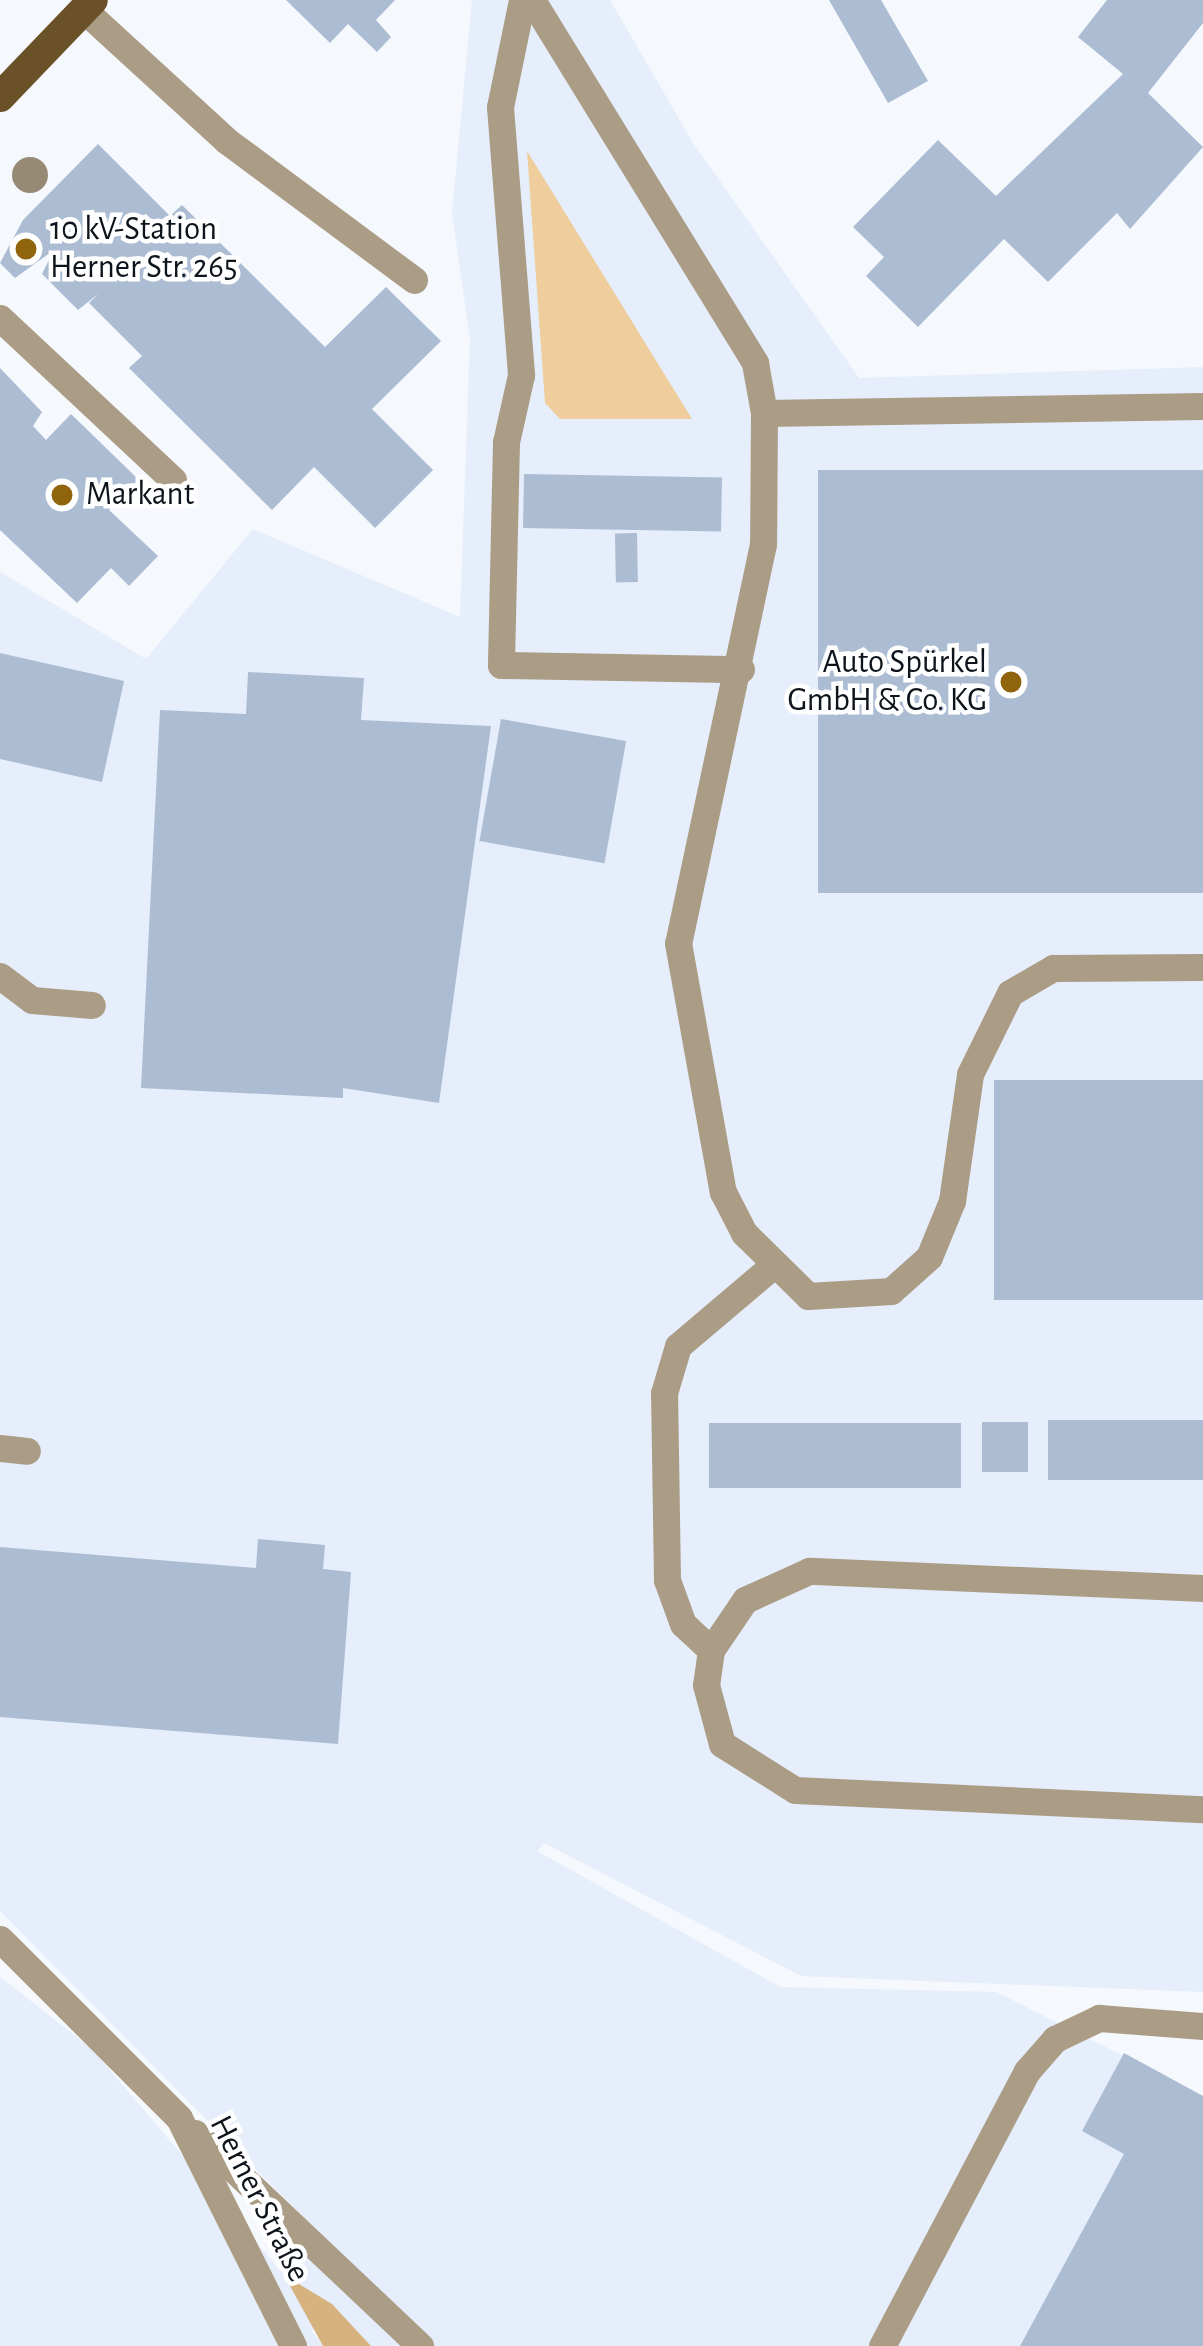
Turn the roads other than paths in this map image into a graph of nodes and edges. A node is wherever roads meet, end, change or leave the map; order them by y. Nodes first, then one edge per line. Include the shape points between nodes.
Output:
1 (522, 0) edge
2 (532, 0) edge
3 (89, 5) edge
4 (0, 97) edge
5 (414, 280) dead end
6 (0, 318) edge
7 (1203, 406) edge
8 (764, 412) junction
9 (173, 480) dead end
10 (741, 669) junction
11 (1203, 967) edge
12 (0, 976) edge
13 (92, 1005) dead end
14 (770, 1268) junction
15 (1203, 1588) edge
16 (711, 1650) junction
17 (1203, 1809) edge
18 (0, 1939) edge
19 (1203, 2026) edge
20 (178, 2118) junction
21 (292, 2346) edge
22 (420, 2346) edge
23 (883, 2346) edge

1 - 10 lane via 500,107 521,375 506,442 501,665
2 - 8 lane via 754,362
3 - 4 main road
3 - 5 lane via 227,142
6 - 9 lane
7 - 8 lane
8 - 10 lane via 763,544
10 - 14 lane via 678,944 723,1192
11 - 14 lane via 1053,968 1010,993 970,1074 952,1201 929,1257 891,1291 849,1301 808,1296
12 - 13 lane via 32,1000
14 - 16 lane via 678,1346 664,1393 667,1580 683,1624
15 - 16 lane via 809,1571 745,1600
16 - 17 lane via 706,1685 722,1744 795,1790
18 - 20 lane, Herner Straße
19 - 23 lane via 1099,2018 1055,2039 1027,2072
20 - 21 lane, Herner Straße
20 - 22 lane

